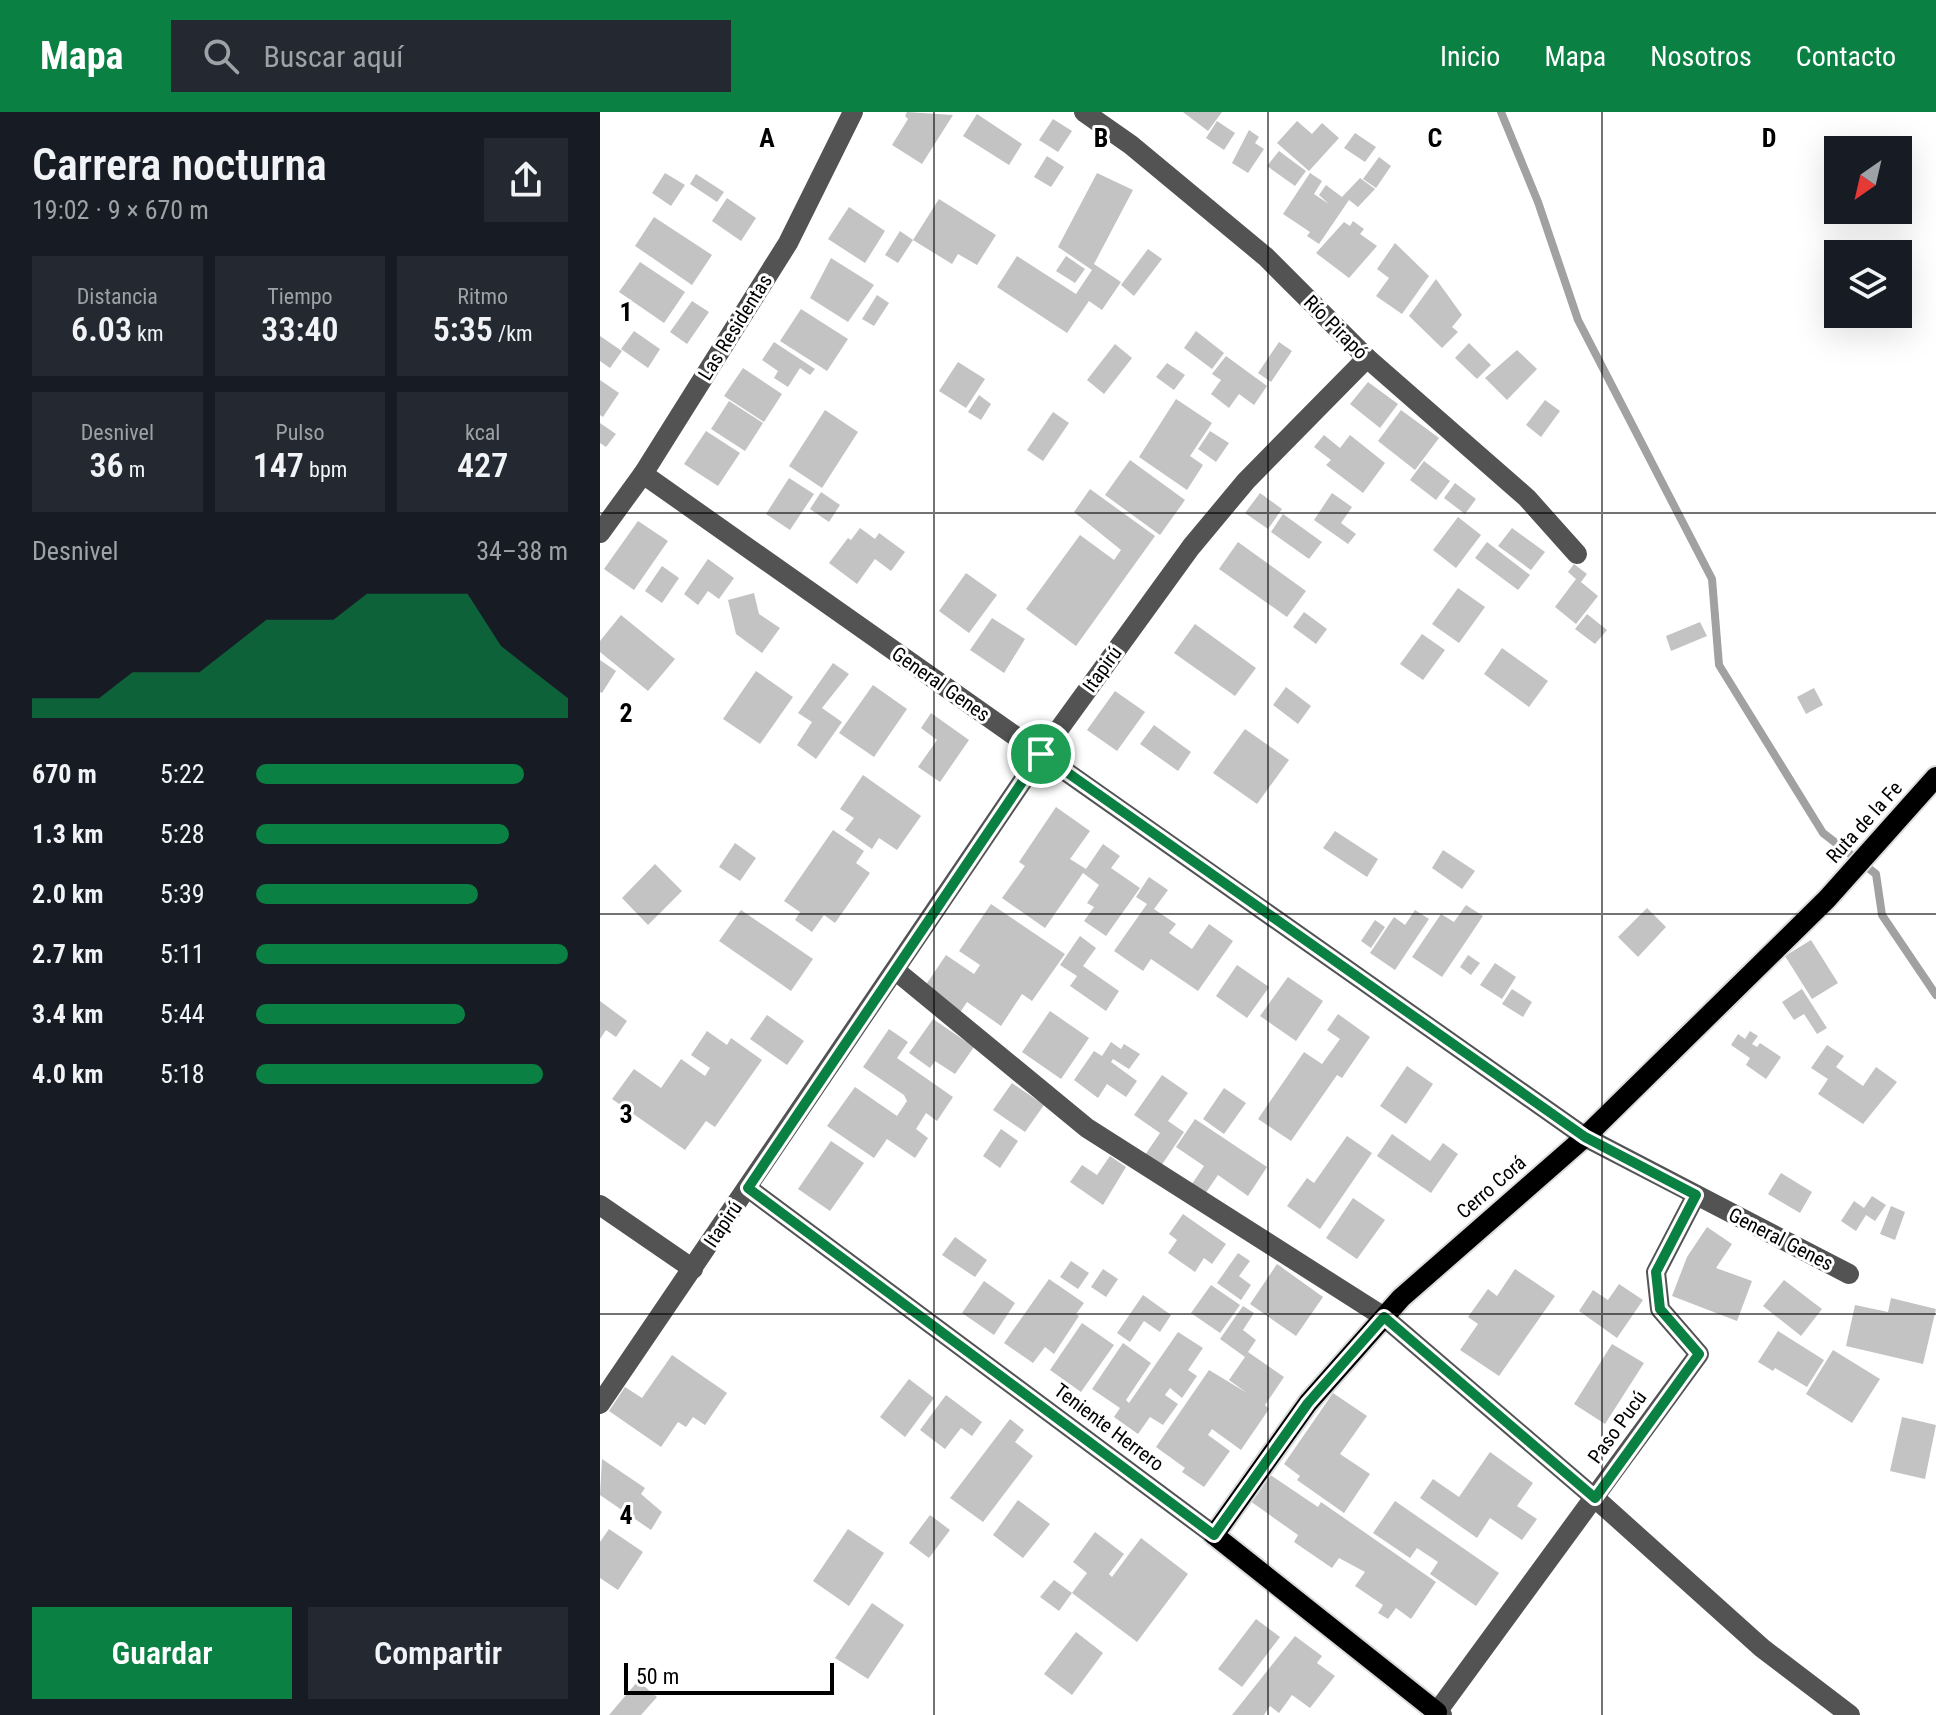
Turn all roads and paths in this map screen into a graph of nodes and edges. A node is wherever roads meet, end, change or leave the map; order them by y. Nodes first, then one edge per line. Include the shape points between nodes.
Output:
1 (853, 112) edge
2 (1084, 112) edge
3 (1367, 358) junction
4 (643, 474) junction
5 (600, 533) edge
6 (1577, 554) dead end
7 (1041, 754) junction
8 (1936, 777) edge
9 (1827, 899) joint
10 (895, 970) junction
11 (1585, 1137) junction
12 (748, 1188) junction
13 (1696, 1195) junction
14 (600, 1205) edge
15 (693, 1269) junction
16 (1849, 1274) dead end
17 (1384, 1317) junction
18 (600, 1404) edge
19 (1595, 1498) junction
20 (1214, 1535) junction
21 (1438, 1714) edge
22 (1850, 1715) edge

1 - 4 street, Las Residentas via 788,243
2 - 3 street, Río Pirapó via 1266,257
3 - 6 street, Río Pirapó via 1527,498
3 - 7 street, Itapirú via 1246,481 1191,547
4 - 5 street, Las Residentas
4 - 7 street, General Genes
7 - 10 street, Itapirú
7 - 11 street, General Genes
8 - 9 main road, Ruta de la Fe
9 - 11 main road, Cerro Corá
10 - 12 street, Itapirú
10 - 17 street via 1087,1128
11 - 13 street, General Genes
11 - 17 main road, Cerro Corá
12 - 15 street, Itapirú
12 - 20 street, Teniente Herrero
13 - 16 street, General Genes
13 - 19 street, Paso Pucú via 1656,1272 1660,1309 1699,1354
14 - 15 street
15 - 18 street, Itapirú
17 - 19 street
17 - 20 main road, Cerro Corá via 1308,1403
19 - 21 street, Paso Pucú
19 - 22 street via 1762,1648
20 - 21 main road, Teniente Herrero

